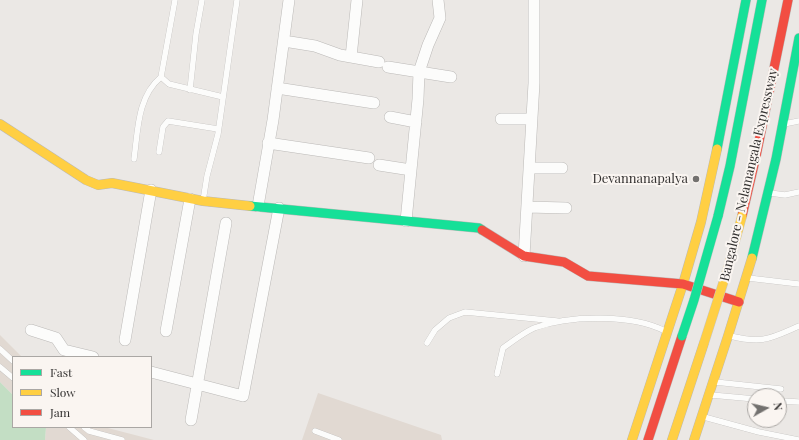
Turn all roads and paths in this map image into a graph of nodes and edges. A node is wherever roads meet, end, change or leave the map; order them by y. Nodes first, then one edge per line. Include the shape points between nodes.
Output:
1 (175, 0) edge
2 (202, 0) edge
3 (236, 0) edge
4 (289, 0) edge
5 (357, 0) edge
6 (438, 0) edge
7 (534, 0) edge
8 (746, 0) edge
9 (762, 0) edge
10 (788, 0) edge
11 (799, 38) edge
12 (284, 41) junction
13 (351, 57) junction
14 (797, 63) edge
15 (419, 72) junction
16 (161, 77) junction
17 (451, 77) dead end
18 (277, 88) junction
19 (190, 90) junction
20 (223, 97) junction
21 (374, 103) dead end
22 (390, 117) dead end
23 (501, 119) dead end
24 (532, 119) junction
25 (799, 121) edge
26 (416, 122) junction
27 (0, 124) edge
28 (782, 125) junction
29 (218, 129) junction
30 (268, 143) junction
31 (159, 152) dead end
32 (369, 158) dead end
33 (134, 160) dead end
34 (379, 165) dead end
35 (529, 168) junction
36 (562, 168) dead end
37 (411, 170) junction
38 (151, 190) junction
39 (799, 192) edge
40 (767, 193) junction
41 (190, 199) junction
42 (203, 201) junction
43 (258, 206) junction
44 (527, 207) junction
45 (279, 208) junction
46 (566, 208) dead end
47 (406, 221) junction
48 (226, 224) dead end
49 (524, 256) junction
50 (746, 277) junction
51 (684, 284) junction
52 (799, 284) edge
53 (739, 302) junction
54 (559, 321) junction
55 (799, 326) edge
56 (30, 330) dead end
57 (166, 331) dead end
58 (668, 332) junction
59 (728, 335) junction
60 (125, 340) dead end
61 (427, 343) dead end
62 (0, 349) edge
63 (89, 356) edge
64 (12, 360) edge
65 (0, 366) edge
66 (152, 372) edge
67 (497, 374) dead end
68 (12, 377) edge
69 (713, 382) junction
70 (198, 384) junction
71 (771, 388) edge
72 (709, 394) junction
73 (747, 398) edge
74 (787, 401) edge
75 (799, 402) edge
76 (702, 416) junction
77 (190, 420) dead end
78 (70, 428) edge
79 (85, 428) edge
80 (315, 431) dead end
81 (84, 440) edge
82 (122, 440) edge
83 (339, 440) edge
84 (632, 440) edge
85 (648, 440) edge
86 (672, 440) edge
87 (694, 440) edge
88 (799, 440) edge

1 - 16 lane
2 - 19 lane
3 - 20 lane
4 - 12 street
5 - 13 street
6 - 15 street via 440,18
7 - 24 street
8 - 51 main road via 701,222
9 - 85 main road, Bangalore - Nelamangala Expressway, bridge via 718,216 694,300
10 - 86 main road, Bangalore - Nelamangala Expressway, bridge via 742,216 713,317
11 - 14 main road
12 - 13 street via 315,46
12 - 18 street
13 - 15 street
14 - 28 main road
15 - 17 street
15 - 26 street
16 - 19 lane via 169,84
16 - 33 lane via 152,85 142,105
18 - 21 street
18 - 30 street
19 - 20 lane
20 - 29 lane
22 - 26 street
23 - 24 street
24 - 35 street
25 - 28 lane
26 - 37 street
27 - 38 main road via 86,180 98,185 112,183
28 - 40 main road
29 - 31 lane via 168,121 163,127
29 - 42 lane via 206,176
30 - 32 street
30 - 43 street
34 - 37 street
35 - 36 street
35 - 44 street
37 - 47 street
38 - 41 main road
38 - 60 street
39 - 40 lane via 785,195
40 - 50 main road
41 - 42 main road
41 - 57 street
42 - 43 main road
43 - 45 main road
44 - 46 street
44 - 49 street
45 - 47 main road
45 - 70 street via 243,396
47 - 49 main road via 479,228
48 - 70 street
49 - 51 main road via 564,262 588,276
50 - 52 lane
50 - 53 main road
51 - 53 main road
51 - 58 main road
53 - 59 main road
54 - 58 lane via 596,318 633,321 653,325
54 - 61 lane via 464,312 449,318
54 - 67 lane via 533,329 503,348
55 - 59 lane via 770,339 755,340
56 - 63 street via 56,338 64,350
58 - 84 main road
59 - 69 main road
62 - 64 lane
65 - 68 lane
66 - 70 street
69 - 71 lane
69 - 72 main road
70 - 77 street
72 - 73 lane
72 - 76 main road
74 - 75 lane
76 - 87 main road
76 - 88 lane
78 - 81 lane
79 - 82 lane
80 - 83 lane

